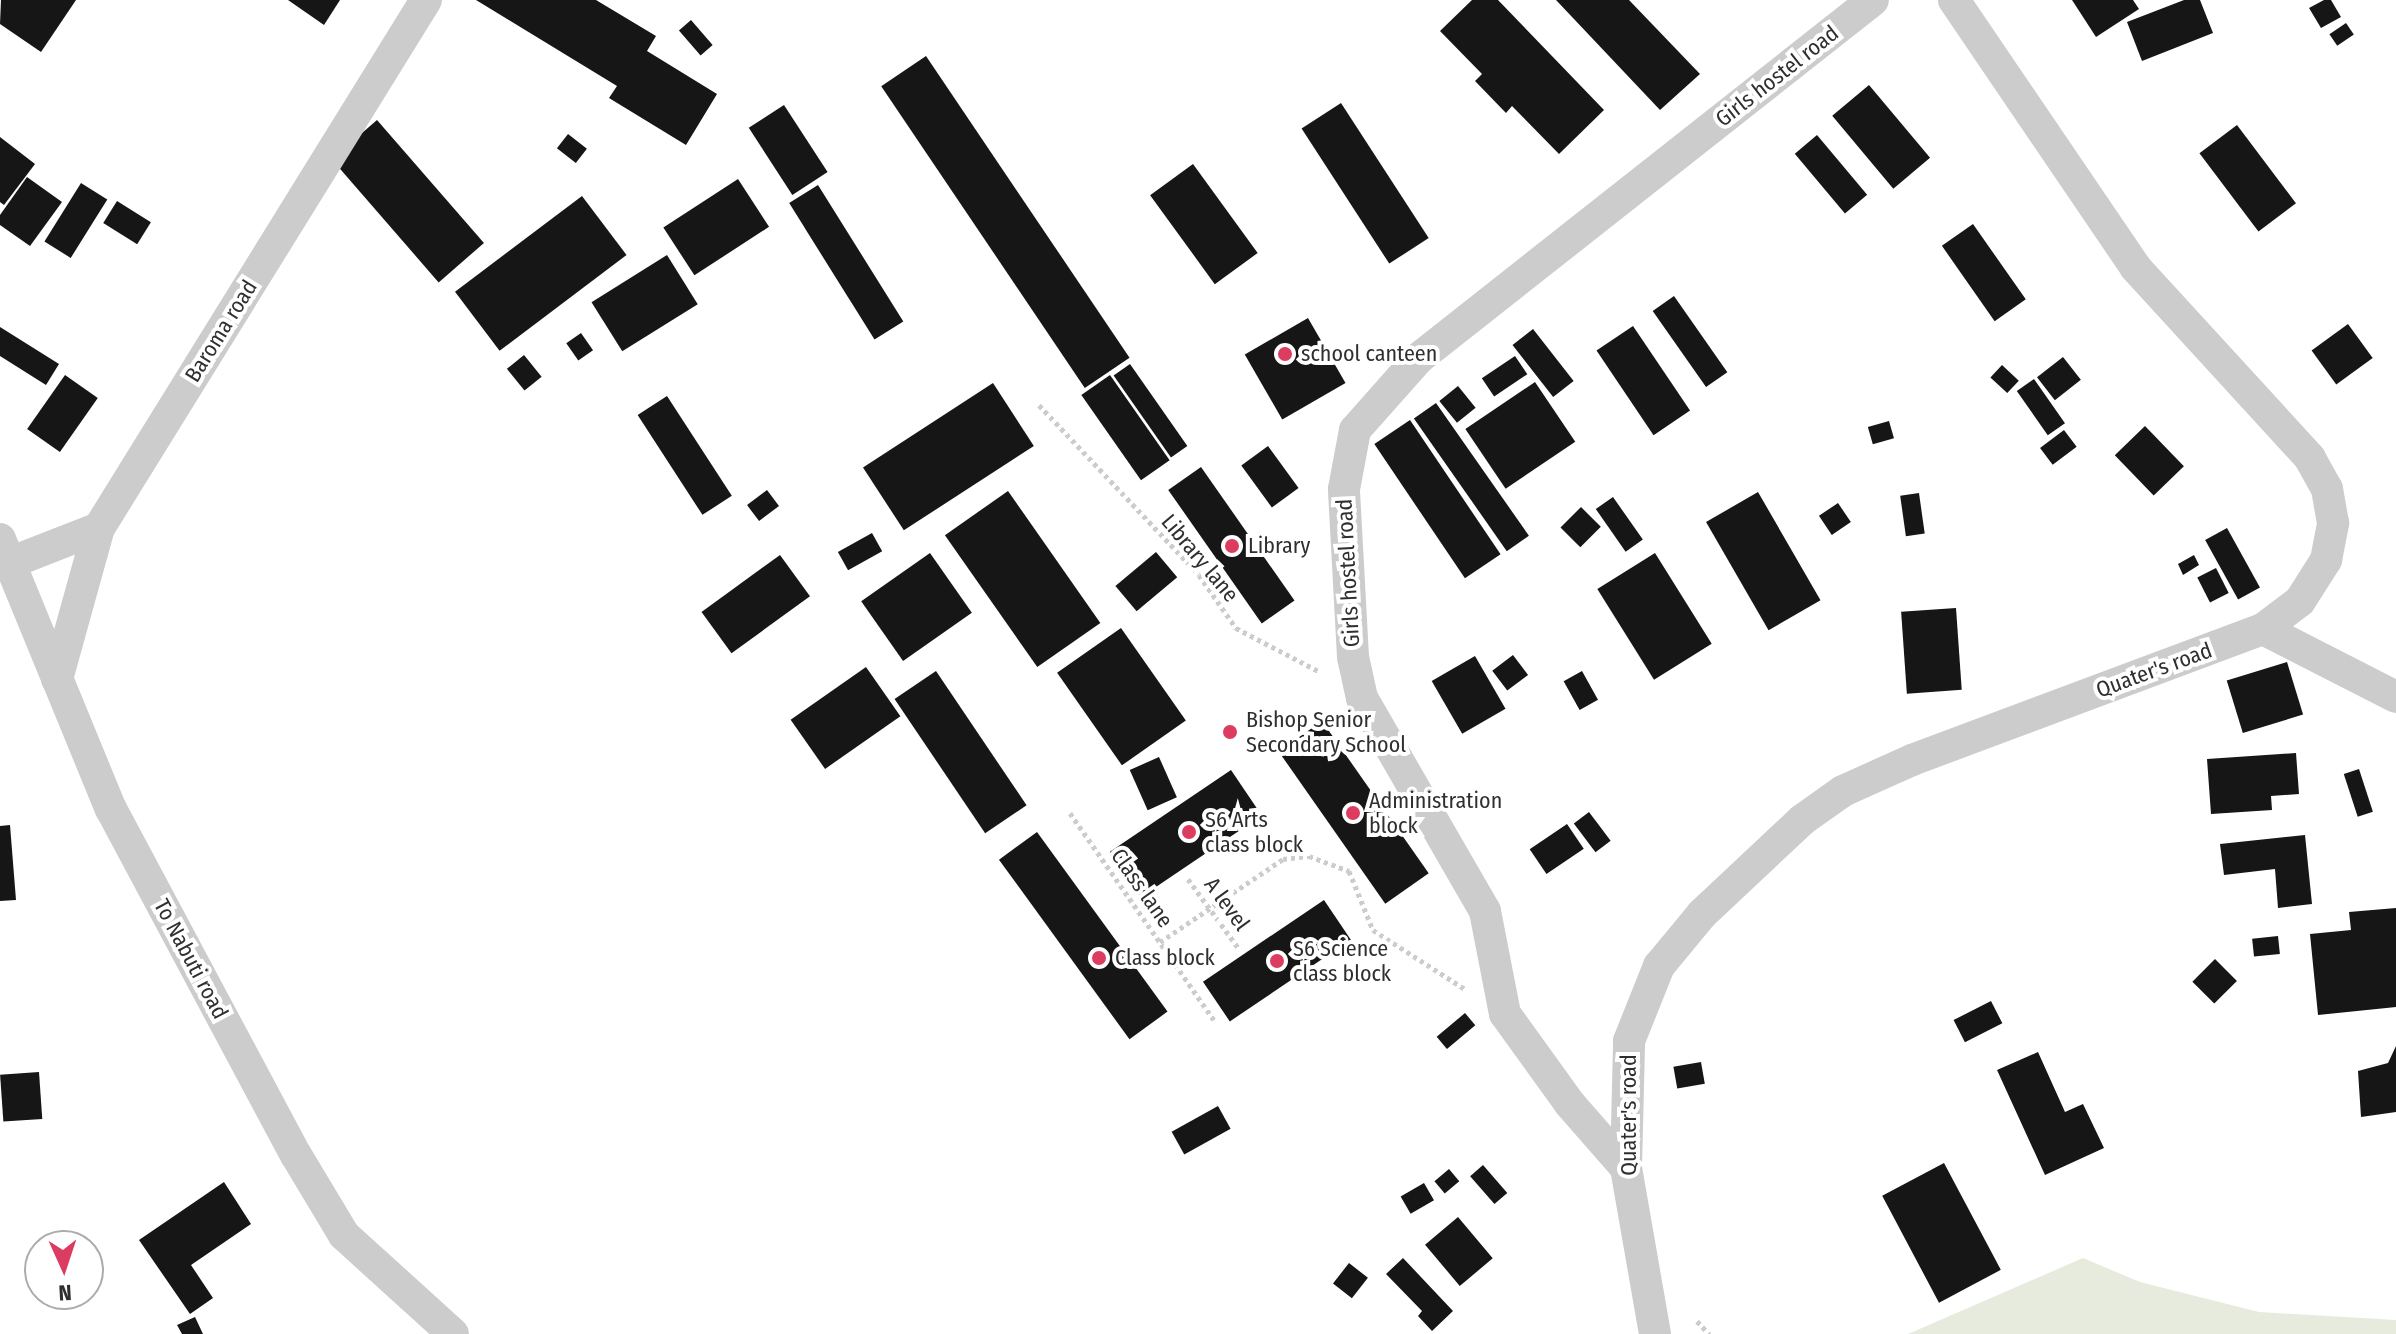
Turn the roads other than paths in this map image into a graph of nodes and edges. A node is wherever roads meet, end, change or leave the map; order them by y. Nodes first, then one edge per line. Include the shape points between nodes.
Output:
1 (426, 0) edge
2 (1873, 0) edge
3 (1954, 0) edge
4 (99, 528) junction
5 (6, 550) edge
6 (2263, 629) junction
7 (57, 679) junction
8 (2396, 697) edge
9 (1626, 1168) junction
10 (453, 1334) edge
11 (1655, 1334) edge

1 - 4 street, Baroma road
2 - 9 street, Girls hostel road via 1419,358 1355,430 1344,489 1353,657 1362,698 1485,911 1505,1014 1570,1104
3 - 6 street, Quater's road via 2136,268 2261,400 2310,458 2327,489 2333,523 2326,560 2300,601
4 - 5 street
4 - 7 street, Baroma road
5 - 7 street, To Nabuti road
6 - 8 street
6 - 9 street, Quater's road via 1912,760 1843,791 1802,820 1702,914 1659,966 1629,1041
7 - 10 street, To Nabuti road via 111,809 344,1235
9 - 11 street, Quater's road

